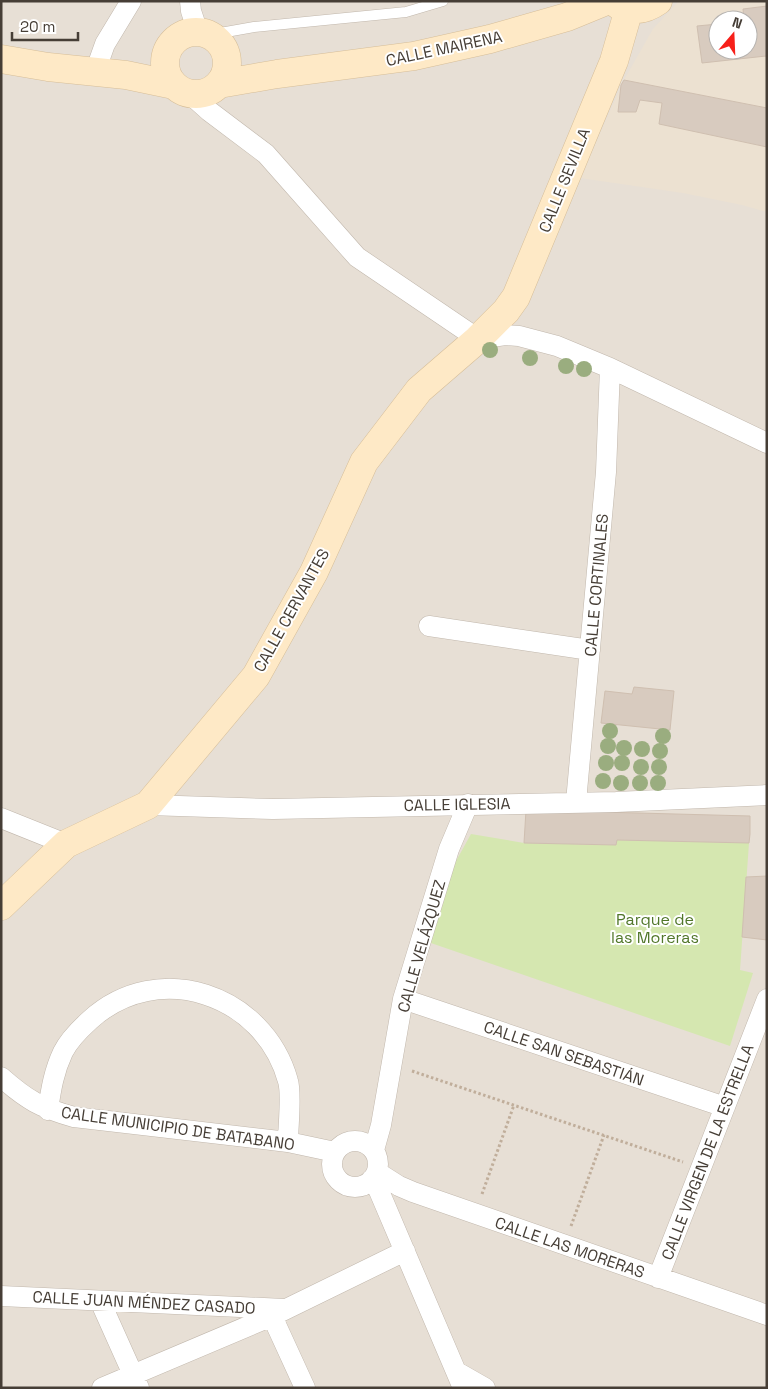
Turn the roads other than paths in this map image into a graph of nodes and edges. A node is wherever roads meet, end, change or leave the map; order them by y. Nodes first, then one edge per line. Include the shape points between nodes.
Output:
1 (131, 1) edge
2 (190, 1) edge
3 (443, 1) edge
4 (658, 1) edge
5 (616, 4) edge
6 (203, 34) junction
7 (169, 48) junction
8 (226, 57) junction
9 (1, 60) edge
10 (95, 72) junction
11 (126, 74) junction
12 (277, 74) junction
13 (219, 84) junction
14 (182, 89) junction
15 (478, 338) junction
16 (610, 368) junction
17 (767, 443) edge
18 (430, 626) dead end
19 (590, 650) junction
20 (767, 795) edge
21 (576, 802) junction
22 (468, 804) junction
23 (148, 805) junction
24 (1, 818) edge
25 (66, 844) junction
26 (1, 906) edge
27 (403, 999) junction
28 (767, 999) edge
29 (1, 1077) edge
30 (725, 1107) junction
31 (48, 1110) junction
32 (288, 1142) junction
33 (374, 1150) junction
34 (335, 1152) junction
35 (375, 1176) junction
36 (405, 1251) junction
37 (658, 1278) junction
38 (1, 1296) edge
39 (100, 1301) junction
40 (280, 1312) junction
41 (767, 1316) edge
42 (460, 1380) edge
43 (136, 1381) edge
44 (102, 1388) edge
45 (305, 1388) edge
46 (485, 1388) edge

1 - 10 street via 105,44
2 - 6 street via 190,11
3 - 6 lane via 406,12
4 - 5 main road, CALLE MAIRENA via 640,10
5 - 12 main road, CALLE MAIRENA via 490,40 414,56
5 - 15 main road, CALLE SEVILLA via 614,60 524,281 506,311
6 - 7 main road via 187,34
6 - 8 main road via 222,47
7 - 11 main road
7 - 14 main road via 165,65 168,76
8 - 12 main road, CALLE MAIRENA
8 - 13 main road via 227,67
9 - 10 main road
10 - 11 main road
11 - 14 main road
12 - 13 main road, CALLE MAIRENA
13 - 14 main road via 201,94
14 - 15 street via 266,154 357,257
15 - 16 street via 505,335 531,338
15 - 23 main road, CALLE CERVANTES via 419,390 364,462 314,572 256,676
16 - 17 street
16 - 19 street, CALLE CORTINALES via 606,472
18 - 19 street
19 - 21 street, CALLE CORTINALES
20 - 21 street, CALLE IGLESIA
21 - 22 street, CALLE IGLESIA
22 - 23 street, CALLE IGLESIA via 273,809
22 - 27 street, CALLE VELÁZQUEZ via 449,849
23 - 25 main road, CALLE CERVANTES
24 - 25 street
25 - 26 main road, CALLE CERVANTES
27 - 30 street, CALLE SAN SEBASTIÁN
27 - 33 street, CALLE VELÁZQUEZ
28 - 30 street, CALLE VIRGEN DE LA ESTRELLA
29 - 31 street, CALLE MUNICIPIO DE BATABANO via 22,1095
30 - 37 street, CALLE VIRGEN DE LA ESTRELLA
31 - 32 street, CALLE MUNICIPIO DE BATABANO via 92,1120
31 - 32 street via 52,1078 64,1050 79,1030 103,1008 158,989 190,990 216,997 243,1014 263,1032 280,1056 289,1084
32 - 34 street, CALLE MUNICIPIO DE BATABANO
33 - 34 street via 368,1144 354,1141 340,1146
33 - 35 street via 378,1165
34 - 35 street via 334,1173 344,1184 359,1186
35 - 36 street
35 - 37 street, CALLE LAS MORERAS
36 - 40 street
36 - 42 street
37 - 41 street, CALLE LAS MORERAS
38 - 39 street, CALLE JUAN MÉNDEZ CASADO
39 - 40 street, CALLE JUAN MÉNDEZ CASADO
39 - 43 street
40 - 43 street
40 - 45 street
42 - 46 street
43 - 44 street

